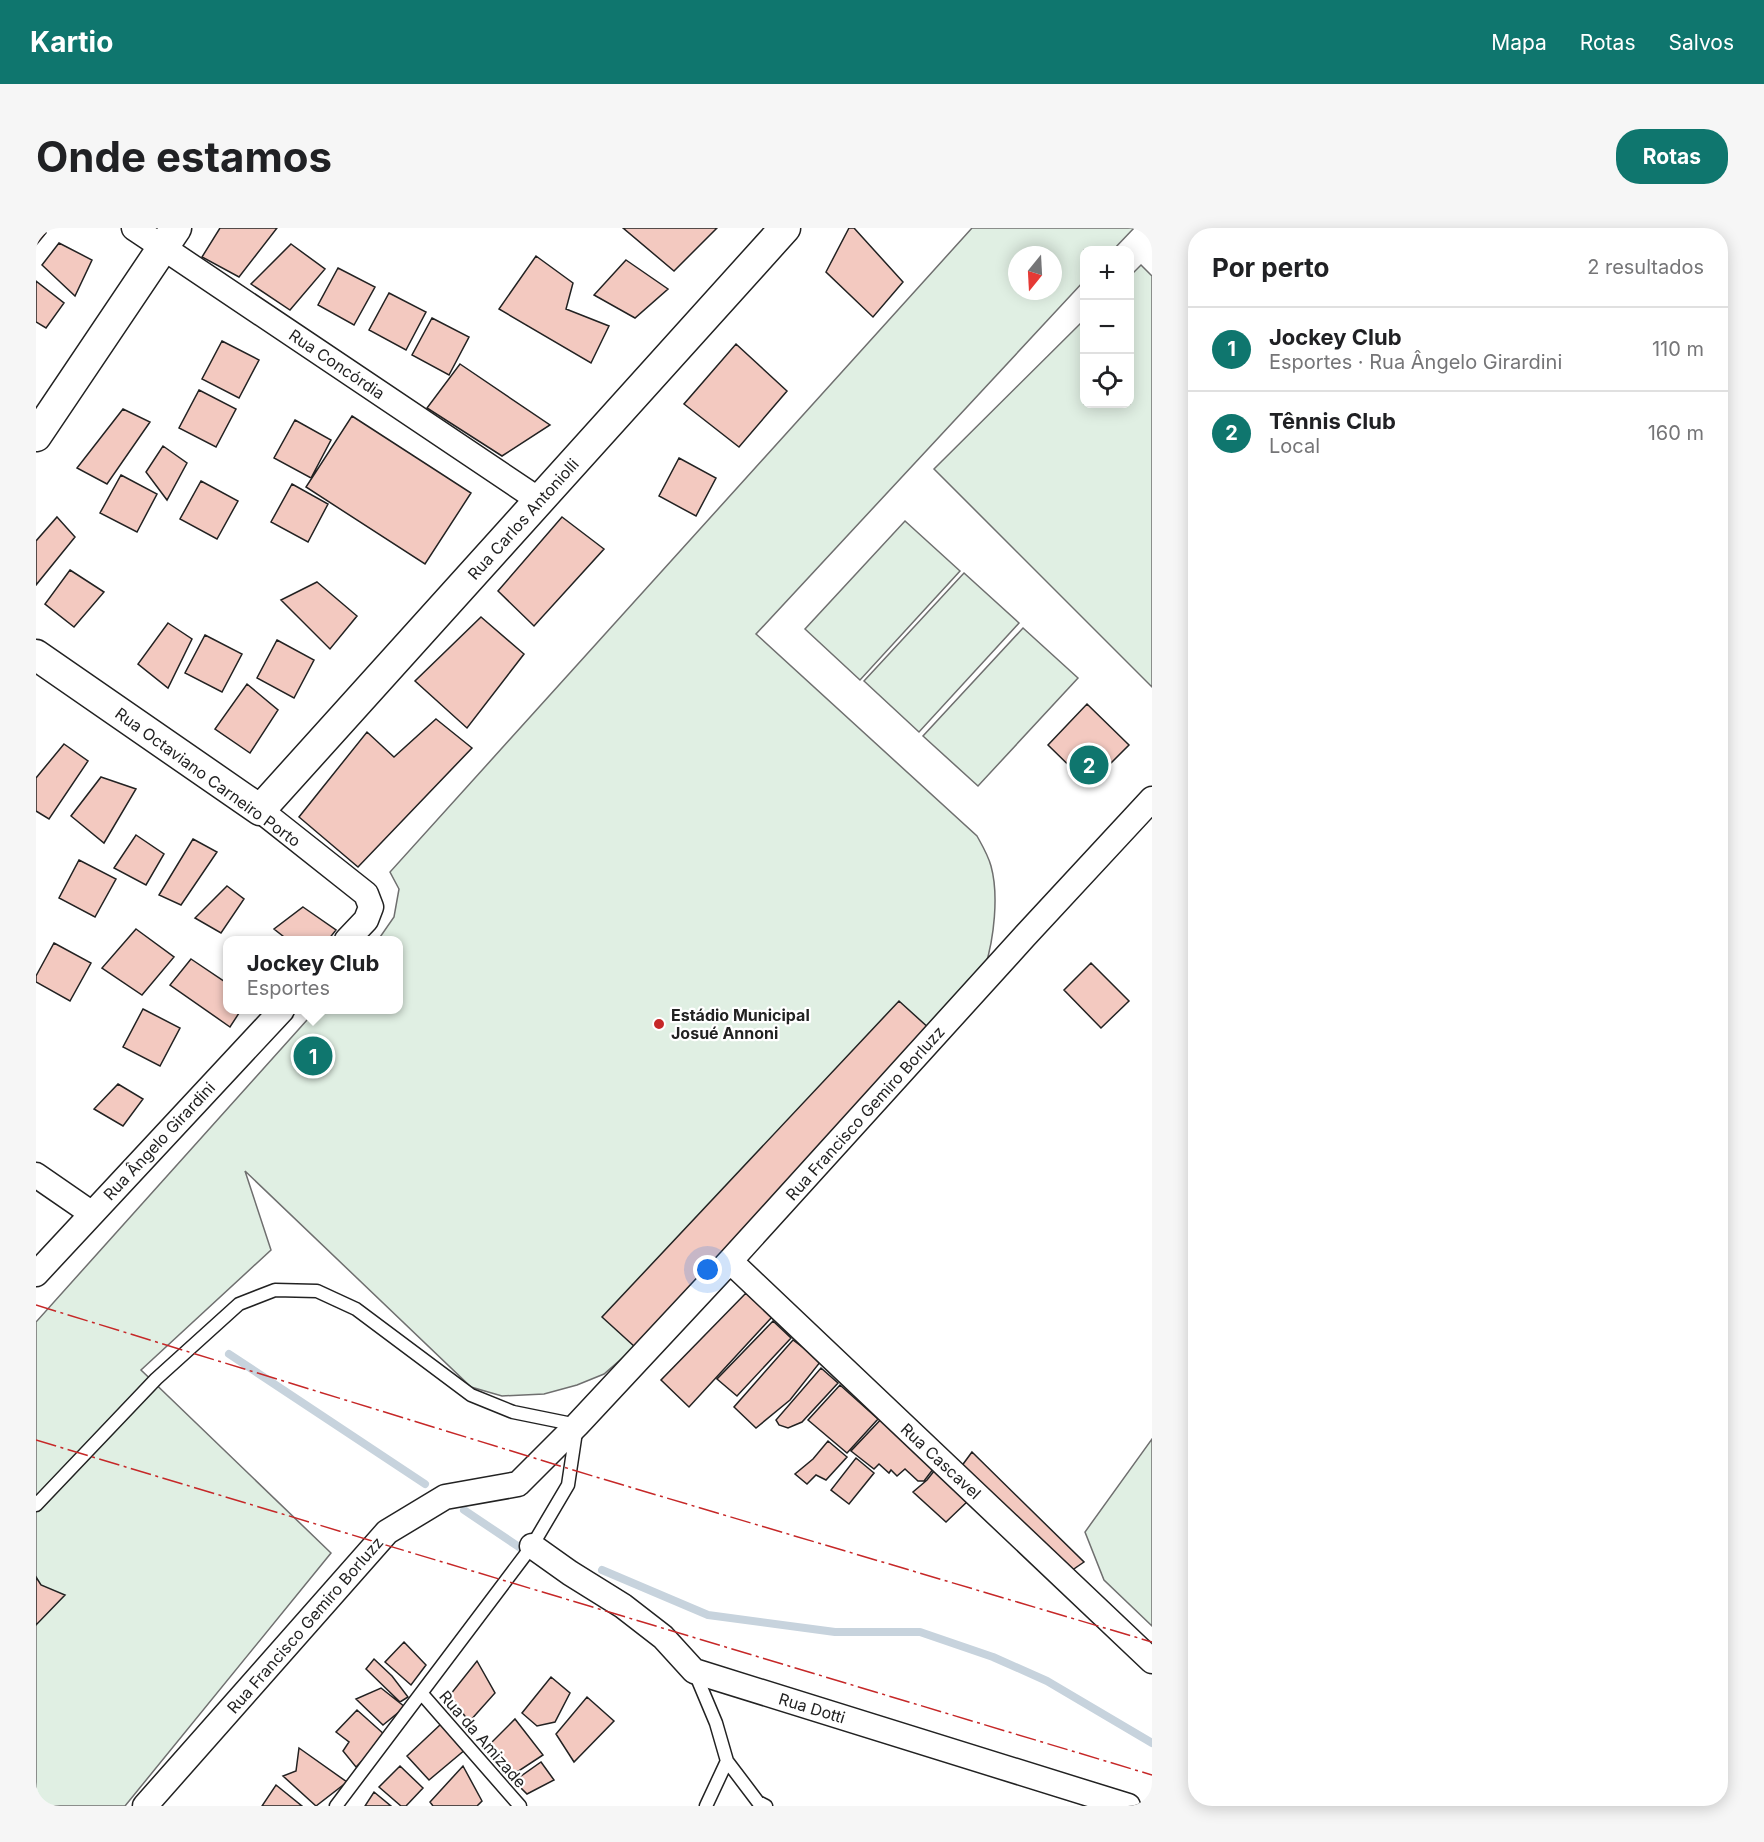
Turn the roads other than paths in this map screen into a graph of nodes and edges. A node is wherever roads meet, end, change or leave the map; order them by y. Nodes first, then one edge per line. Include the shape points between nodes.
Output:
1 (134, 228) edge
2 (785, 228) edge
3 (169, 238) edge
4 (36, 436) edge
5 (539, 500) junction
6 (36, 655) edge
7 (1152, 799) edge
8 (260, 810) junction
9 (351, 936) edge
10 (278, 1014) edge
11 (36, 1175) edge
12 (91, 1213) junction
13 (730, 1261) junction
14 (36, 1274) edge
15 (577, 1425) junction
16 (36, 1505) edge
17 (532, 1545) junction
18 (1152, 1661) edge
19 (694, 1671) junction
20 (422, 1694) junction
21 (727, 1761) junction
22 (760, 1805) edge
23 (145, 1806) edge
24 (336, 1806) edge
25 (520, 1806) edge
26 (706, 1806) edge
27 (1128, 1806) edge

1 - 3 street, Rua Concórdia
2 - 5 street, Rua Carlos Antoniolli
3 - 4 street
3 - 5 street, Rua Concórdia
5 - 8 street, Rua Carlos Antoniolli
6 - 8 street, Rua Octaviano Carneiro Porto
7 - 13 street, Rua Francisco Gemiro Borluzz
8 - 9 street, Rua Octaviano Carneiro Porto via 366,894 371,907 366,920
10 - 12 street, Rua Ângelo Girardini
11 - 12 street
12 - 14 street, Rua Ângelo Girardini
13 - 15 street, Rua Francisco Gemiro Borluzz
13 - 18 street, Rua Cascavel
15 - 16 lane via 513,1412 471,1395 356,1309 317,1291 275,1290 239,1304 172,1364
15 - 17 lane via 568,1485
15 - 23 street, Rua Francisco Gemiro Borluzz via 518,1484 445,1497 387,1532
17 - 19 street via 631,1612 663,1637
17 - 20 lane
19 - 21 lane
19 - 27 street, Rua Dotti
20 - 24 lane
20 - 25 lane, Rua da Amizade
21 - 22 lane
21 - 26 lane

